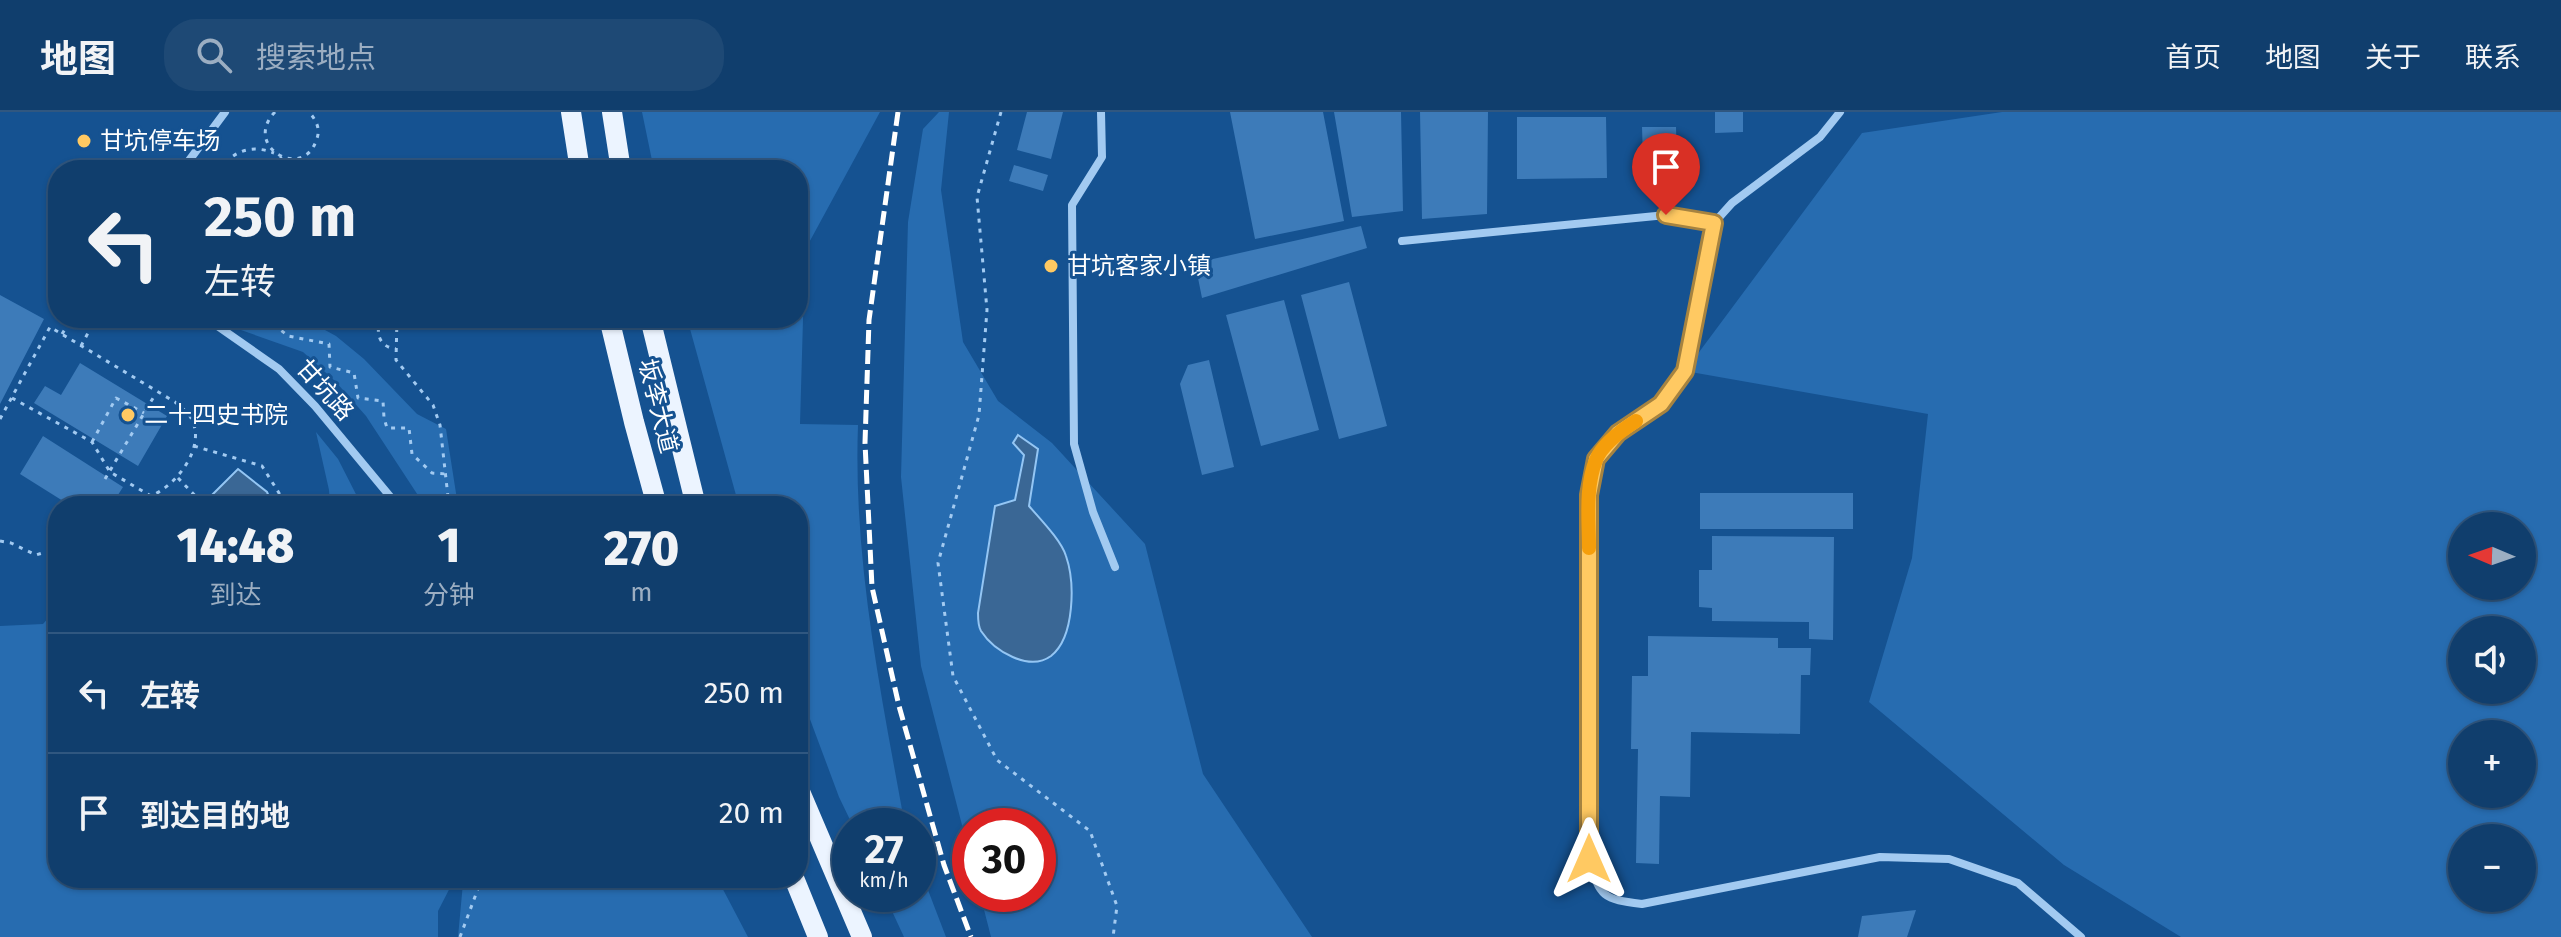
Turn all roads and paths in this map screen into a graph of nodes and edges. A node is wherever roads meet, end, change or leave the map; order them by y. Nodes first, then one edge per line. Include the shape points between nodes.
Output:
1 (225, 112) edge
2 (275, 112) edge
3 (309, 112) edge
4 (571, 112) edge
5 (612, 112) edge
6 (1001, 112) edge
7 (1101, 112) edge
8 (1840, 112) edge
9 (278, 155) junction
10 (189, 160) edge
11 (227, 160) edge
12 (282, 160) edge
13 (578, 160) edge
14 (619, 160) edge
15 (1714, 223) junction
16 (1402, 241) dead end
17 (49, 328) edge
18 (52, 328) edge
19 (66, 328) edge
20 (91, 328) edge
21 (220, 328) edge
22 (278, 328) edge
23 (378, 328) edge
24 (397, 328) edge
25 (611, 328) edge
26 (652, 328) edge
27 (62, 334) junction
28 (81, 346) junction
29 (396, 349) junction
30 (157, 392) junction
31 (12, 398) junction
32 (144, 413) junction
33 (0, 419) edge
34 (92, 442) junction
35 (193, 445) junction
36 (110, 472) junction
37 (446, 474) junction
38 (178, 478) junction
39 (105, 479) dead end
40 (195, 496) edge
41 (279, 496) edge
42 (390, 496) edge
43 (448, 496) edge
44 (653, 496) edge
45 (694, 496) edge
46 (0, 541) edge
47 (48, 551) edge
48 (1115, 567) dead end
49 (808, 810) edge
50 (478, 888) edge
51 (798, 888) edge
52 (460, 937) edge
53 (818, 937) edge
54 (862, 937) edge
55 (1113, 937) edge
56 (2081, 937) edge

1 - 10 street
2 - 9 path via 265,132
3 - 9 path via 318,129 315,145 303,157
4 - 13 main road
5 - 14 main road
6 - 55 path via 977,197 987,310 979,415 938,563 951,662 953,676 997,760 1090,831 1117,906
7 - 48 street via 1102,157 1072,205 1074,444
8 - 15 street via 1820,137 1732,203
9 - 11 path via 252,148
9 - 12 path
15 - 16 street via 1666,215
15 - 56 street via 1685,371 1661,404 1618,433 1596,459 1589,495 1589,859 1597,888 1612,900 1642,904 1880,857 1949,859 2018,883
17 - 31 path
18 - 27 path
19 - 27 path
20 - 28 path
21 - 42 street, 甘坑路 via 279,369
22 - 37 path via 288,336 329,344 330,367 354,373 358,398 383,401 387,428 409,428 412,454 432,473
23 - 29 path via 380,341
24 - 29 path
25 - 44 main road, 坂李大道
26 - 45 main road, 坂李大道
27 - 28 path
28 - 30 path
29 - 37 path via 396,360 433,405
30 - 32 path
30 - 35 path via 193,421
31 - 33 path
31 - 34 path
32 - 34 path via 116,398
32 - 36 path
34 - 36 path
35 - 38 path
35 - 41 path via 262,466
36 - 38 path via 151,496
36 - 39 path
37 - 43 path
38 - 40 path
46 - 47 path via 36,555
49 - 54 main road
50 - 52 path
51 - 53 main road

